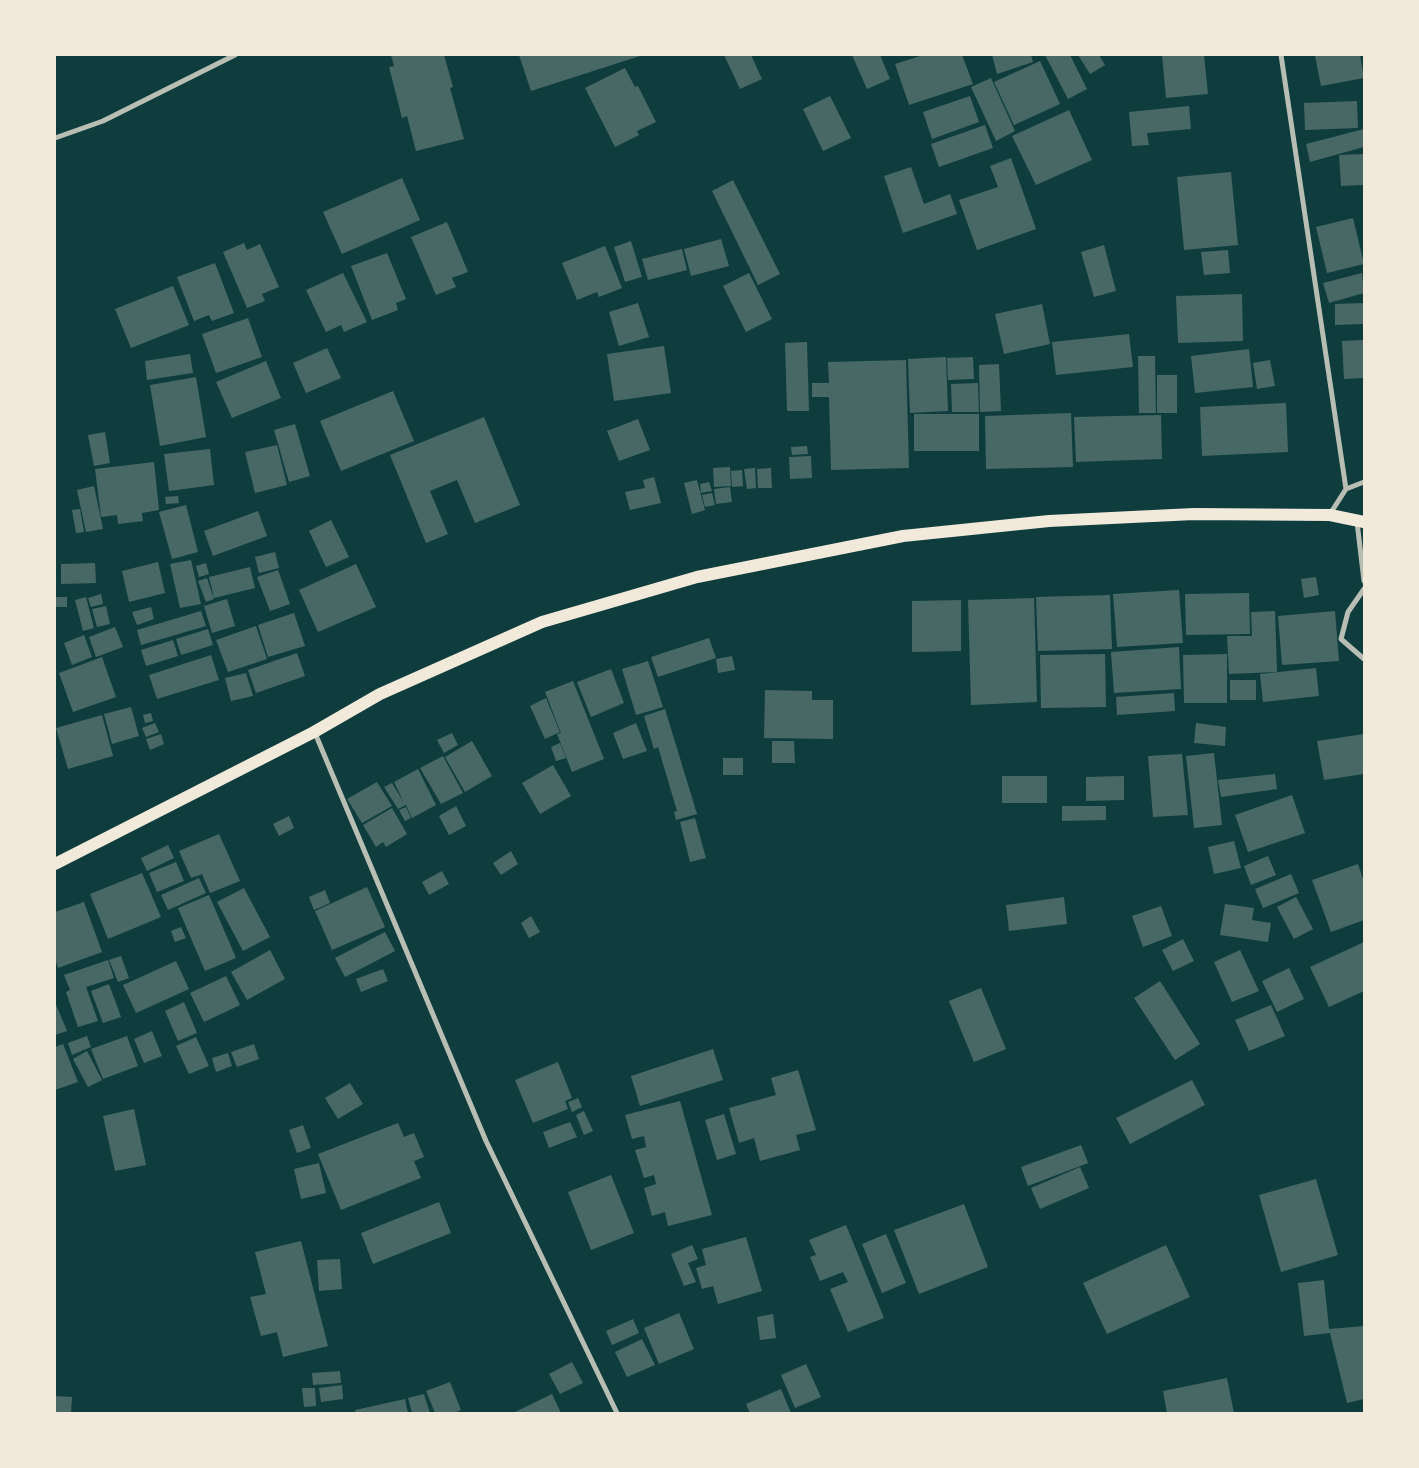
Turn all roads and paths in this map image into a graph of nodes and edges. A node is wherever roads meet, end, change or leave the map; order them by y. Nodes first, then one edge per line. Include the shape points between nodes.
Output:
1 (235, 55) edge
2 (1281, 55) edge
3 (55, 138) edge
4 (1364, 482) edge
5 (1346, 488) junction
6 (1330, 515) junction
7 (1360, 521) edge
8 (1364, 581) edge
9 (1364, 589) edge
10 (1364, 659) edge
11 (314, 732) junction
12 (55, 864) edge
13 (617, 1413) edge

1 - 3 street via 103,121
2 - 5 street
4 - 5 street
5 - 6 street
6 - 7 main road
6 - 11 main road via 1194,514 1050,521 912,535 697,577 542,622 380,694
7 - 8 street
9 - 10 street via 1348,612 1340,639
11 - 12 main road
11 - 13 street via 486,1141

